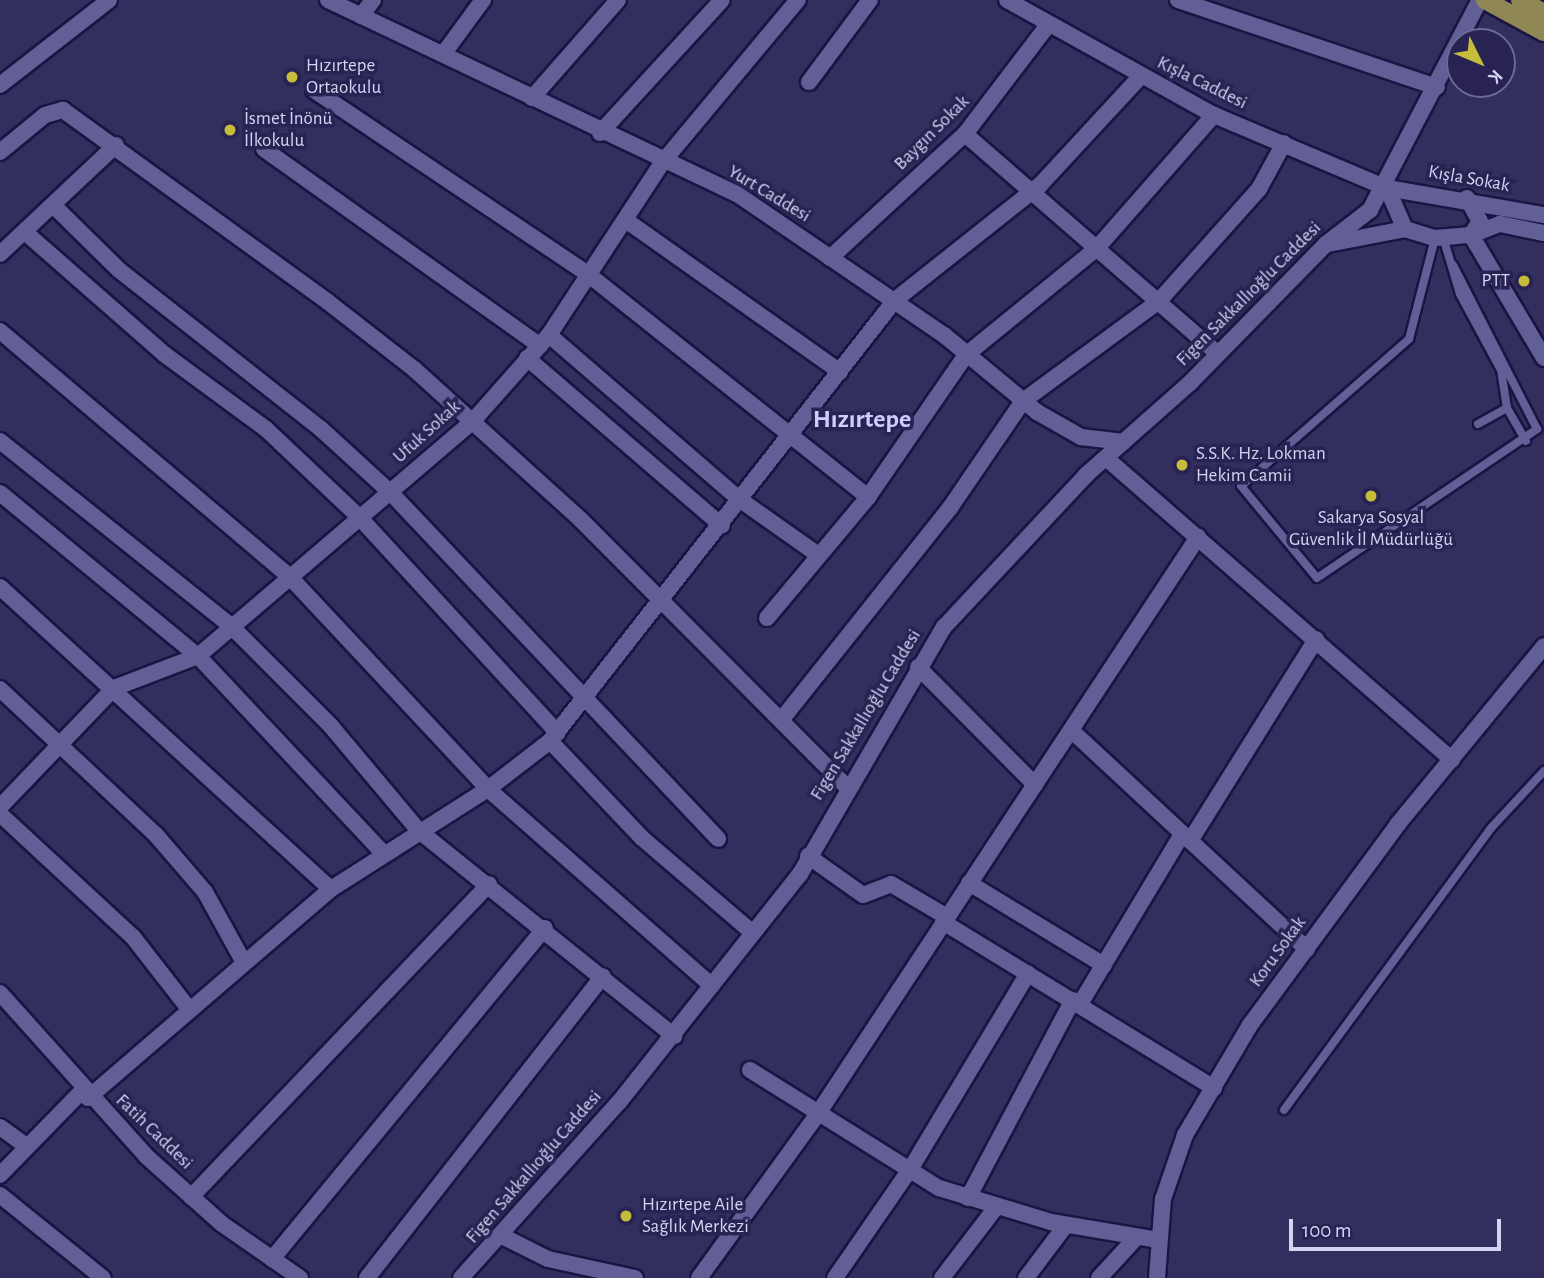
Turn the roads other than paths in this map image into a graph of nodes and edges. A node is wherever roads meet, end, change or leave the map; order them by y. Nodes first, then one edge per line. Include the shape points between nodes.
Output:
1 (109, 0) edge
2 (328, 0) edge
3 (373, 0) edge
4 (483, 0) edge
5 (618, 0) edge
6 (722, 0) edge
7 (798, 0) edge
8 (870, 0) edge
9 (1007, 0) edge
10 (1178, 0) edge
11 (1483, 0) edge
12 (1520, 0) edge
13 (1034, 7) edge
14 (1544, 13) edge
15 (361, 16) junction
16 (1048, 25) junction
17 (1544, 32) edge
18 (444, 52) junction
19 (1140, 77) junction
20 (809, 82) dead end
21 (0, 85) edge
22 (1437, 88) junction
23 (314, 90) dead end
24 (532, 98) junction
25 (1214, 115) junction
26 (600, 133) junction
27 (965, 134) junction
28 (1284, 143) junction
29 (116, 145) junction
30 (264, 149) dead end
31 (0, 152) edge
32 (662, 163) junction
33 (1387, 188) junction
34 (1032, 192) junction
35 (1467, 198) junction
36 (56, 208) junction
37 (1543, 213) edge
38 (626, 221) junction
39 (1405, 229) junction
40 (26, 233) junction
41 (1544, 233) edge
42 (1471, 235) junction
43 (1439, 237) junction
44 (1326, 244) junction
45 (1097, 248) junction
46 (0, 254) edge
47 (830, 258) junction
48 (1453, 265) junction
49 (589, 275) junction
50 (895, 300) junction
51 (1158, 302) junction
52 (0, 331) edge
53 (544, 340) junction
54 (1218, 354) junction
55 (965, 355) junction
56 (527, 358) junction
57 (1544, 358) edge
58 (840, 372) junction
59 (1023, 401) junction
60 (1507, 408) junction
61 (472, 422) junction
62 (1478, 424) dead end
63 (793, 433) junction
64 (0, 441) edge
65 (1526, 441) junction
66 (1124, 442) junction
67 (1106, 458) junction
68 (0, 493) edge
69 (391, 493) junction
70 (867, 497) junction
71 (739, 499) junction
72 (360, 518) junction
73 (722, 526) junction
74 (1198, 537) junction
75 (817, 554) junction
76 (288, 575) junction
77 (0, 587) edge
78 (661, 597) junction
79 (767, 618) dead end
80 (231, 626) junction
81 (1544, 633) edge
82 (1316, 639) junction
83 (1544, 646) edge
84 (198, 656) junction
85 (918, 667) junction
86 (114, 688) junction
87 (1510, 688) junction
88 (0, 689) edge
89 (590, 697) junction
90 (782, 719) junction
91 (1071, 730) junction
92 (554, 737) junction
93 (63, 742) junction
94 (1452, 760) junction
95 (1544, 771) edge
96 (1035, 785) junction
97 (846, 786) junction
98 (488, 789) junction
99 (0, 807) edge
100 (0, 814) edge
101 (418, 830) junction
102 (1186, 838) junction
103 (719, 839) dead end
104 (382, 852) junction
105 (808, 856) junction
106 (969, 883) junction
107 (489, 884) junction
108 (331, 889) junction
109 (945, 919) junction
110 (545, 928) junction
111 (752, 933) junction
112 (1307, 948) junction
113 (242, 959) junction
114 (1104, 965) junction
115 (1028, 973) junction
116 (603, 976) junction
117 (712, 986) junction
118 (0, 993) edge
119 (1077, 1002) junction
120 (189, 1009) junction
121 (674, 1036) junction
122 (750, 1070) dead end
123 (1214, 1088) junction
124 (85, 1094) junction
125 (1284, 1110) dead end
126 (820, 1112) junction
127 (0, 1127) edge
128 (26, 1146) junction
129 (911, 1168) junction
130 (0, 1174) edge
131 (0, 1195) edge
132 (191, 1197) junction
133 (968, 1198) junction
134 (997, 1206) junction
135 (1066, 1225) junction
136 (502, 1236) junction
137 (1135, 1239) junction
138 (1158, 1240) junction
139 (272, 1259) junction
140 (103, 1278) edge
141 (300, 1278) edge
142 (367, 1278) edge
143 (461, 1278) edge
144 (635, 1278) edge
145 (699, 1278) edge
146 (835, 1278) edge
147 (942, 1278) edge
148 (1026, 1278) edge
149 (1099, 1278) edge
150 (1157, 1278) edge

1 - 21 street
2 - 15 street, Yurt Caddesi
3 - 15 street
4 - 18 street
5 - 24 street
6 - 26 street
7 - 32 street, Ufuk Sokak
8 - 20 street
9 - 13 street, Kışla Caddesi
10 - 22 street
11 - 17 main road
11 - 22 street, Figen Sakkallıoğlu Caddesi
12 - 14 main road
13 - 16 street, Kışla Caddesi
15 - 18 street, Yurt Caddesi
16 - 19 street, Kışla Caddesi
16 - 27 street, Baygın Sokak
18 - 24 street, Yurt Caddesi
19 - 25 street, Kışla Caddesi
19 - 34 street
22 - 33 street, Figen Sakkallıoğlu Caddesi
23 - 49 street
24 - 26 street, Yurt Caddesi
25 - 28 street, Kışla Caddesi
25 - 45 street
26 - 32 street, Yurt Caddesi
27 - 34 street
27 - 47 street, Baygın Sokak
28 - 33 street, Kışla Caddesi
28 - 51 street via 1259,188
29 - 31 street via 64,110 45,114
29 - 36 street
29 - 61 street via 328,302
30 - 53 street
32 - 38 street, Ufuk Sokak
32 - 47 street, Yurt Caddesi via 737,194
33 - 35 street, Kışla Sokak
33 - 39 street
33 - 44 street, Figen Sakkallıoğlu Caddesi via 1370,210
34 - 45 street
34 - 50 street
35 - 37 street, Kışla Sokak
35 - 42 street via 1480,221
36 - 40 street
36 - 69 street via 119,270 321,429
38 - 49 street, Ufuk Sokak
38 - 58 street
39 - 43 street, Kışla Sokak
39 - 44 street
40 - 46 street
40 - 72 street via 163,354 266,429
41 - 42 street, Kışla Sokak via 1500,224
42 - 43 street, Kışla Sokak
42 - 57 street
43 - 48 lane
43 - 65 lane via 1409,339 1241,486 1317,578
44 - 54 street, Figen Sakkallıoğlu Caddesi
45 - 51 street
45 - 55 street
47 - 50 street, Yurt Caddesi
48 - 60 lane via 1460,294 1501,370
48 - 65 lane via 1537,429
49 - 53 street, Ufuk Sokak
49 - 63 street
50 - 55 street, Yurt Caddesi
50 - 58 street
51 - 54 street
51 - 59 street
52 - 76 street
53 - 56 street, Ufuk Sokak
53 - 71 street
54 - 66 street, Figen Sakkallıoğlu Caddesi
55 - 59 street, Yurt Caddesi
55 - 70 street
56 - 61 street, Ufuk Sokak
56 - 73 street
58 - 63 street
59 - 66 street, Yurt Caddesi via 1081,437
59 - 90 street via 950,508
60 - 62 lane
60 - 65 lane
61 - 69 street, Ufuk Sokak
61 - 78 street
63 - 70 street
63 - 71 street
64 - 80 street
66 - 67 street, Figen Sakkallıoğlu Caddesi
67 - 74 street
67 - 85 street, Figen Sakkallıoğlu Caddesi via 944,627
68 - 84 street
69 - 72 street, Ufuk Sokak
69 - 89 street
70 - 75 street
71 - 73 street
71 - 75 street
72 - 76 street, Ufuk Sokak
72 - 92 street
73 - 78 street
74 - 82 street
74 - 91 street
75 - 79 street
76 - 80 street, Ufuk Sokak
76 - 98 street
77 - 86 street
78 - 89 street
78 - 90 street
80 - 84 street, Ufuk Sokak
80 - 101 street via 330,725
81 - 87 street
82 - 94 street
82 - 102 street
83 - 87 street
84 - 86 street, Ufuk Sokak
84 - 104 street
85 - 96 street
85 - 97 street, Figen Sakkallıoğlu Caddesi
86 - 93 street, Ufuk Sokak
86 - 108 street
87 - 94 street, Koru Sokak
88 - 93 street
89 - 92 street
89 - 103 street via 661,784
90 - 97 street
91 - 96 street
91 - 102 street
92 - 98 street
92 - 111 street via 642,838
93 - 99 street, Ufuk Sokak
93 - 113 street via 205,892
94 - 112 street, Koru Sokak
95 - 125 lane via 1491,828
96 - 106 street
97 - 105 street, Figen Sakkallıoğlu Caddesi
98 - 101 street
98 - 117 street
100 - 120 street via 133,937
101 - 104 street
101 - 107 street
102 - 112 street
102 - 114 street
104 - 108 street
105 - 109 street via 863,895 891,884
105 - 111 street, Figen Sakkallıoğlu Caddesi
106 - 109 street
106 - 114 street
107 - 110 street
107 - 132 street
108 - 113 street
109 - 115 street
109 - 126 street
110 - 116 street
110 - 139 street
111 - 117 street, Figen Sakkallıoğlu Caddesi
112 - 123 street, Koru Sokak
113 - 120 street
114 - 119 street
115 - 119 street
115 - 129 street
116 - 121 street
116 - 142 street
117 - 121 street, Figen Sakkallıoğlu Caddesi
118 - 124 street, Fatih Caddesi
119 - 123 street
119 - 133 street
120 - 124 street
121 - 136 street, Figen Sakkallıoğlu Caddesi
122 - 126 street
123 - 138 street, Koru Sokak via 1185,1135 1163,1199
124 - 128 street
124 - 132 street, Fatih Caddesi
126 - 129 street
126 - 145 street
127 - 128 street
128 - 130 street
129 - 133 street via 939,1188
129 - 146 street
131 - 140 street
132 - 139 street, Fatih Caddesi
133 - 134 street
134 - 135 street
134 - 147 street
135 - 137 street
135 - 148 street
136 - 143 street, Figen Sakkallıoğlu Caddesi
136 - 144 street via 548,1259
137 - 138 street
137 - 149 street
138 - 150 street, Koru Sokak
139 - 141 street, Fatih Caddesi

